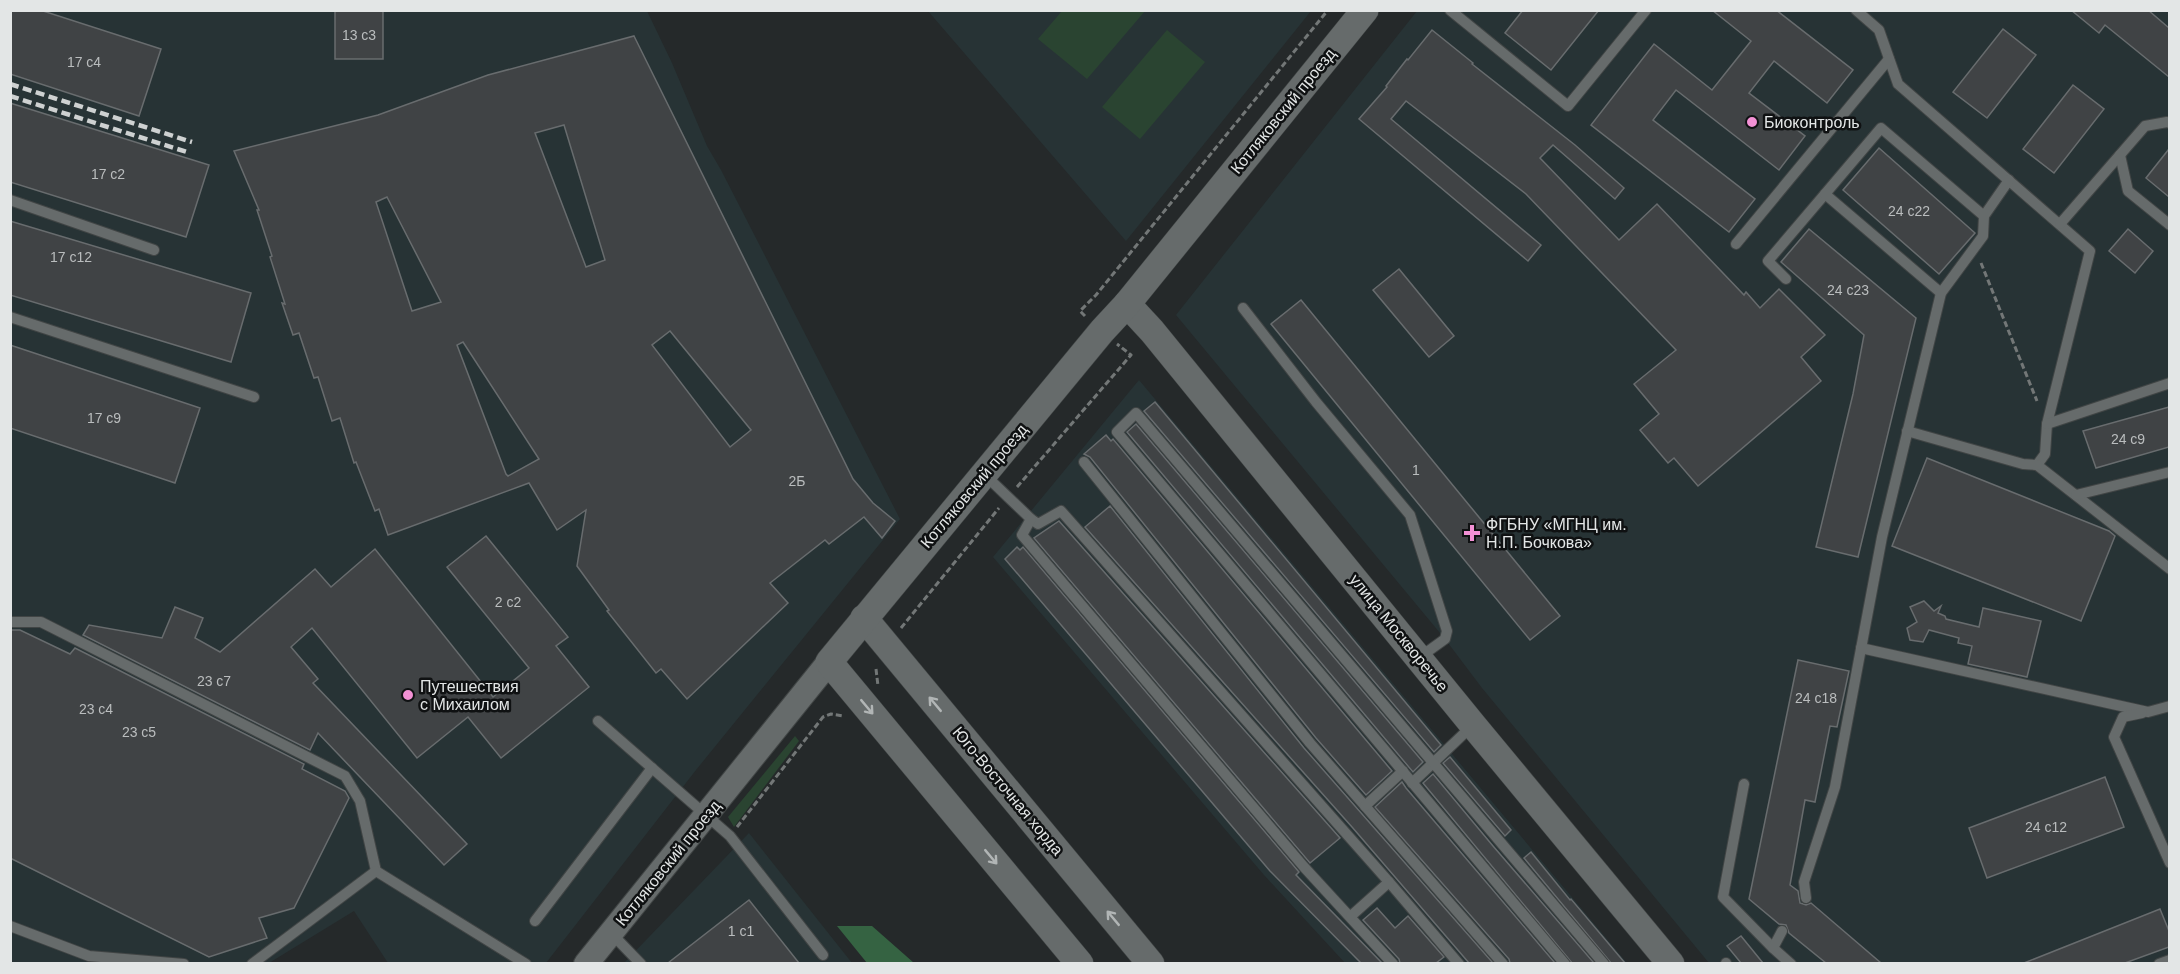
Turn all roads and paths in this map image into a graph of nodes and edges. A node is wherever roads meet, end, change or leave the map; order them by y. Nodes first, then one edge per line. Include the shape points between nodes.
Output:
1 (1365, 10) edge
2 (1450, 10) edge
3 (1646, 10) edge
4 (1856, 10) edge
5 (1889, 58) junction
6 (2169, 123) edge
7 (2121, 155) junction
8 (2009, 180) junction
9 (1825, 194) junction
10 (10, 200) edge
11 (1984, 216) junction
12 (2060, 224) junction
13 (2169, 225) edge
14 (1736, 244) dead end
15 (1974, 247) junction
16 (154, 250) dead end
17 (1786, 279) dead end
18 (1941, 292) junction
19 (1127, 304) junction
20 (1243, 308) dead end
21 (10, 317) edge
22 (2169, 383) edge
23 (254, 397) dead end
24 (2047, 423) junction
25 (1907, 430) junction
26 (1084, 462) dead end
27 (2037, 465) junction
28 (2169, 472) edge
29 (984, 474) junction
30 (2076, 495) junction
31 (1031, 519) junction
32 (2169, 569) edge
33 (864, 618) junction
34 (10, 622) edge
35 (1861, 648) junction
36 (1420, 658) junction
37 (830, 662) junction
38 (875, 662) dead end
39 (879, 693) dead end
40 (2169, 706) edge
41 (2148, 712) junction
42 (850, 718) dead end
43 (598, 721) dead end
44 (1473, 725) junction
45 (800, 729) dead end
46 (808, 736) junction
47 (1433, 762) junction
48 (652, 768) junction
49 (1403, 771) junction
50 (1412, 783) junction
51 (1744, 784) dead end
52 (1365, 806) junction
53 (707, 816) junction
54 (730, 836) junction
55 (2169, 863) edge
56 (376, 871) junction
57 (1389, 882) junction
58 (1806, 898) dead end
59 (1351, 916) junction
60 (535, 921) dead end
61 (10, 926) edge
62 (1782, 931) dead end
63 (610, 933) junction
64 (1773, 948) junction
65 (823, 955) dead end
66 (2169, 960) edge
67 (184, 963) edge
68 (252, 963) edge
69 (526, 963) edge
70 (586, 963) edge
71 (641, 963) edge
72 (1080, 963) edge
73 (1151, 963) edge
74 (1393, 963) edge
75 (1459, 963) edge
76 (1503, 963) edge
77 (1565, 963) edge
78 (1604, 963) edge
79 (1671, 963) edge
80 (1791, 963) edge
81 (2159, 963) edge

1 - 19 main road, Котляковский проезд
2 - 3 lane via 1568,106
4 - 5 lane via 1879,30
5 - 8 lane via 1898,84
5 - 14 lane
6 - 7 lane via 2145,126
7 - 12 lane
7 - 13 lane via 2128,191
8 - 11 lane
8 - 12 lane
9 - 11 lane via 1881,128
9 - 17 lane via 1768,261
9 - 18 lane
10 - 16 lane
11 - 15 lane via 1983,236
12 - 24 lane via 2090,251
15 - 18 lane
15 - 24 path
18 - 25 lane
19 - 29 main road, Котляковский проезд
19 - 36 main road, улица Москворечье
20 - 36 lane via 1410,515 1447,631 1445,639
21 - 23 lane
22 - 24 lane
24 - 27 lane via 2045,454
25 - 27 lane
25 - 35 lane
26 - 52 lane
27 - 30 lane
28 - 30 lane
29 - 31 lane
29 - 33 main road, Котляковский проезд
30 - 32 lane
31 - 57 lane via 1038,524 1060,511
31 - 59 lane via 1022,535 1304,867
33 - 37 main road, Котляковский проезд
73 -> 33 main road, Юго-Восточная хорда
34 - 56 lane via 41,622 345,776 360,801
35 - 41 lane
35 - 58 lane via 1835,787 1804,882
36 - 44 main road, улица Москворечье
37 - 53 street, Котляковский проезд
37 -> 72 main road
38 - 39 path
40 - 41 lane
41 - 55 lane via 2123,717 2114,736
42 - 46 path via 841,714 823,717
43 - 48 lane
44 - 47 lane
44 - 79 main road, улица Москворечье
45 - 46 path
46 - 54 path
47 - 49 lane via 1136,413 1117,432
47 - 50 lane
47 - 78 lane
48 - 53 lane
48 - 60 lane
49 - 50 lane
49 - 52 lane
50 - 77 lane
51 - 64 lane via 1723,897
52 - 76 lane
53 - 54 lane
53 - 63 street, Котляковский проезд
54 - 65 lane
56 - 68 lane
56 - 69 lane
57 - 59 lane
57 - 75 lane
59 - 74 lane
61 - 67 lane via 89,956
62 - 64 lane
63 - 70 street, Котляковский проезд
63 - 71 lane
64 - 80 lane
66 - 81 lane

